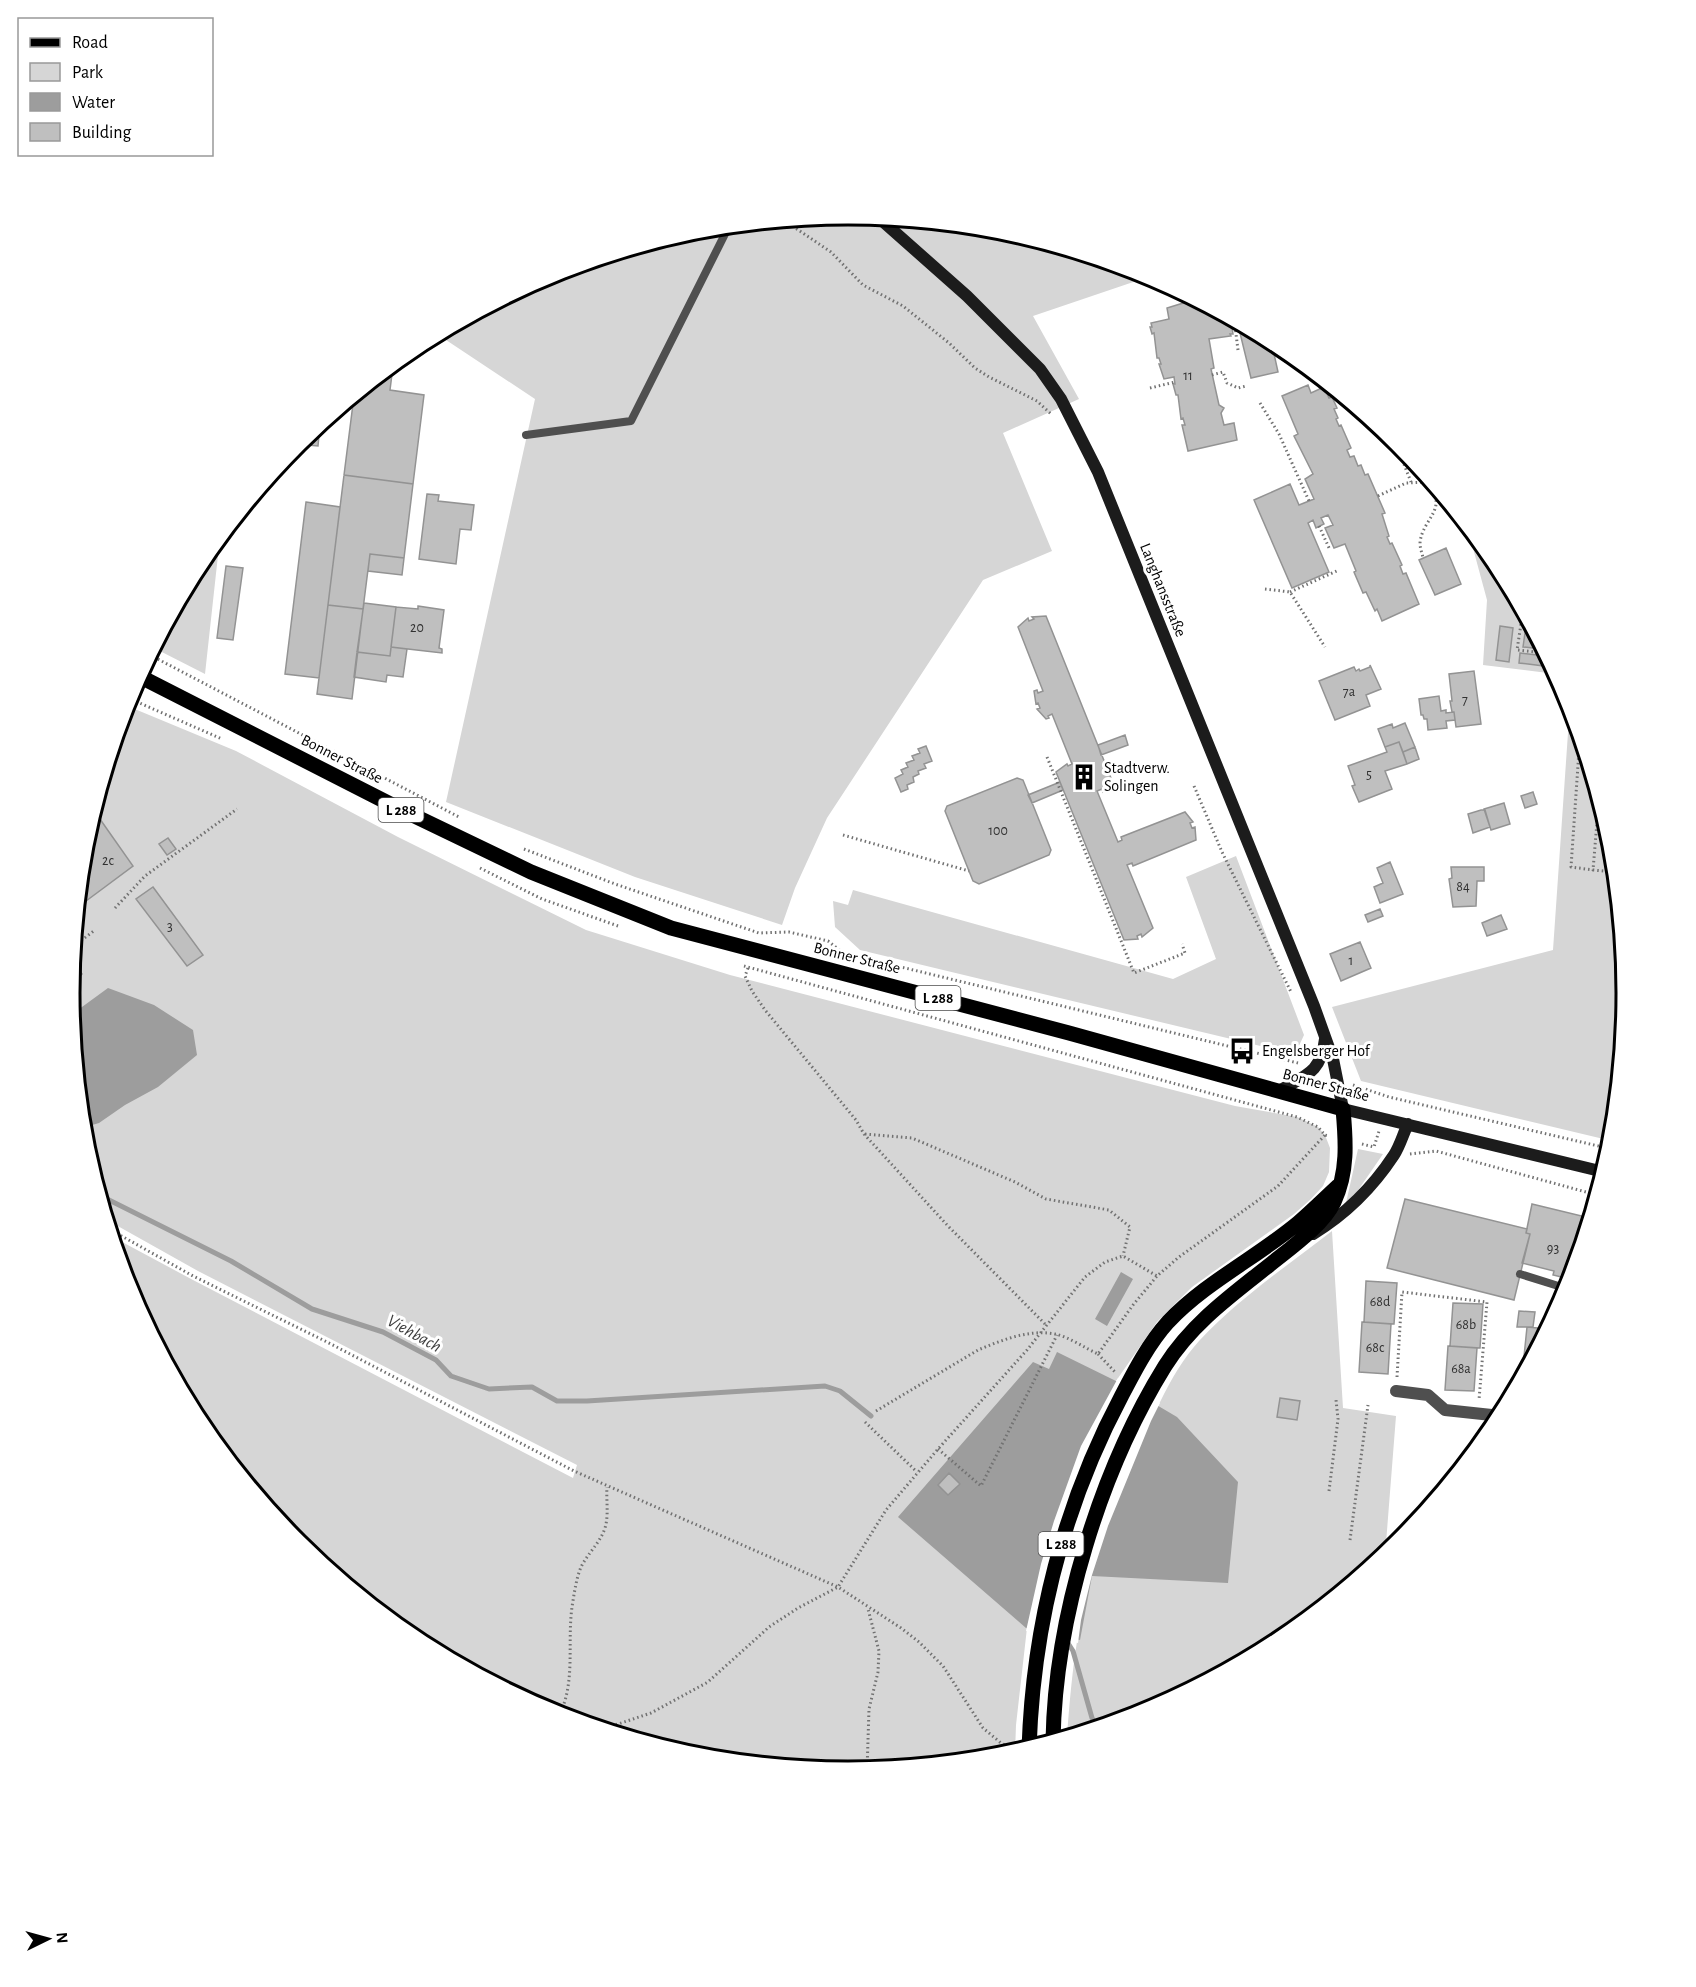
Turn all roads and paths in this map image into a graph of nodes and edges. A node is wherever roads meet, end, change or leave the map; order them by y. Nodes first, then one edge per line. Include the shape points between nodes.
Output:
1 (794, 227) edge
2 (889, 227) edge
3 (724, 236) edge
4 (1236, 330) edge
5 (1238, 350) dead end
6 (1212, 375) dead end
7 (1175, 382) dead end
8 (1246, 386) dead end
9 (1150, 388) dead end
10 (1260, 403) dead end
11 (1055, 417) dead end
12 (526, 435) dead end
13 (1404, 463) edge
14 (1411, 482) junction
15 (1422, 483) edge
16 (1378, 496) dead end
17 (1435, 498) edge
18 (1309, 501) dead end
19 (1320, 526) dead end
20 (1330, 550) dead end
21 (1423, 558) dead end
22 (1339, 570) dead end
23 (1265, 589) dead end
24 (1290, 591) junction
25 (1521, 623) edge
26 (1325, 647) dead end
27 (1536, 652) edge
28 (156, 659) edge
29 (147, 680) edge
30 (1579, 755) edge
31 (1047, 757) dead end
32 (1194, 786) dead end
33 (237, 809) dead end
34 (465, 820) dead end
35 (1597, 823) edge
36 (843, 835) dead end
37 (518, 846) dead end
38 (1593, 870) junction
39 (969, 871) dead end
40 (1606, 871) edge
41 (115, 908) dead end
42 (95, 930) dead end
43 (81, 940) edge
44 (1182, 944) dead end
45 (745, 976) dead end
46 (1292, 994) dead end
47 (1325, 1035) junction
48 (1305, 1064) dead end
49 (1338, 1080) junction
50 (1279, 1091) junction
51 (1343, 1109) junction
52 (1408, 1124) junction
53 (864, 1134) junction
54 (1325, 1136) dead end
55 (1601, 1147) edge
56 (1395, 1153) junction
57 (1595, 1170) edge
58 (1341, 1184) junction
59 (1590, 1193) edge
60 (118, 1234) edge
61 (1296, 1244) junction
62 (1123, 1256) junction
63 (1520, 1274) dead end
64 (1157, 1276) junction
65 (1559, 1286) edge
66 (1047, 1326) junction
67 (1041, 1333) junction
68 (1057, 1335) junction
69 (1098, 1354) junction
70 (1119, 1377) dead end
71 (1396, 1391) joint
72 (1336, 1400) dead end
73 (1368, 1405) dead end
74 (876, 1411) dead end
75 (1478, 1414) junction
76 (1490, 1415) edge
77 (865, 1422) dead end
78 (938, 1449) junction
79 (917, 1472) junction
80 (607, 1487) junction
81 (1329, 1491) dead end
82 (1350, 1540) dead end
83 (838, 1587) junction
84 (867, 1608) junction
85 (563, 1707) edge
86 (614, 1725) edge
87 (1054, 1734) edge
88 (1030, 1740) edge
89 (1006, 1745) edge
90 (867, 1761) edge

1 - 11 path via 831,252 863,285 903,306 975,368 1037,401
2 - 47 street, Langhansstraße via 1010,338 1040,369 1061,399 1098,471
3 - 12 lane via 631,421
4 - 5 path
6 - 8 path via 1223,372 1227,383 1238,388
7 - 9 path
10 - 18 path via 1279,434
13 - 14 path
14 - 15 path
14 - 16 path
17 - 21 path via 1436,508 1420,544
19 - 20 path
22 - 24 path
23 - 24 path
24 - 26 path
25 - 27 path via 1517,650
28 - 34 path
29 - 50 main road, Bonner Straße / L 288 via 531,872 670,928
30 - 38 path via 1571,867
31 - 44 path via 1134,973 1185,953
32 - 46 path
33 - 41 path via 145,876
35 - 38 path
36 - 39 path
37 - 48 path via 759,933 789,932 828,941 843,953
38 - 40 path
42 - 43 path
45 - 53 path via 765,1010
47 - 49 street, Langhansstraße
47 - 50 street via 1323,1053 1314,1070
49 - 51 street, Langhansstraße
49 - 55 path via 1389,1097
50 - 51 main road, Bonner Straße / L 288
51 - 52 street, Bonner Straße / L 288
51 - 58 main road, L 288 via 1346,1152
52 - 56 street, L 288
52 - 57 street, Bonner Straße / L 288
53 - 62 path via 912,1138 1046,1199 1109,1209 1130,1227
53 - 66 path
54 - 64 path via 1278,1186
56 - 59 path via 1436,1151
56 - 61 street, L 288 via 1354,1203
58 - 61 main road, L 288 via 1322,1219
58 - 88 main road, L 288 via 1298,1223 1204,1289 1167,1323 1145,1354 1108,1421 1058,1554 1033,1681
60 - 80 path
61 - 87 main road, L 288 via 1218,1306 1184,1339 1165,1366 1124,1444 1106,1487 1073,1598 1062,1651
62 - 64 path
62 - 66 path via 1105,1262 1085,1277
63 - 65 lane
64 - 69 path
66 - 67 path
67 - 68 path
67 - 74 path via 996,1342 978,1350
67 - 78 path
68 - 69 path
68 - 78 path via 981,1486
69 - 70 path
71 - 75 street via 1428,1395 1445,1410
71 - 75 path via 1402,1292 1487,1302
72 - 81 path via 1338,1419
73 - 82 path
75 - 76 street
77 - 79 path
78 - 79 path
79 - 83 path via 886,1510
80 - 83 path
80 - 85 path via 608,1518 578,1580 571,1623 568,1694
83 - 84 path
83 - 86 path via 769,1627 708,1682 651,1713
84 - 89 path via 902,1628 931,1654 952,1677 982,1728
84 - 90 path via 879,1651 869,1709

